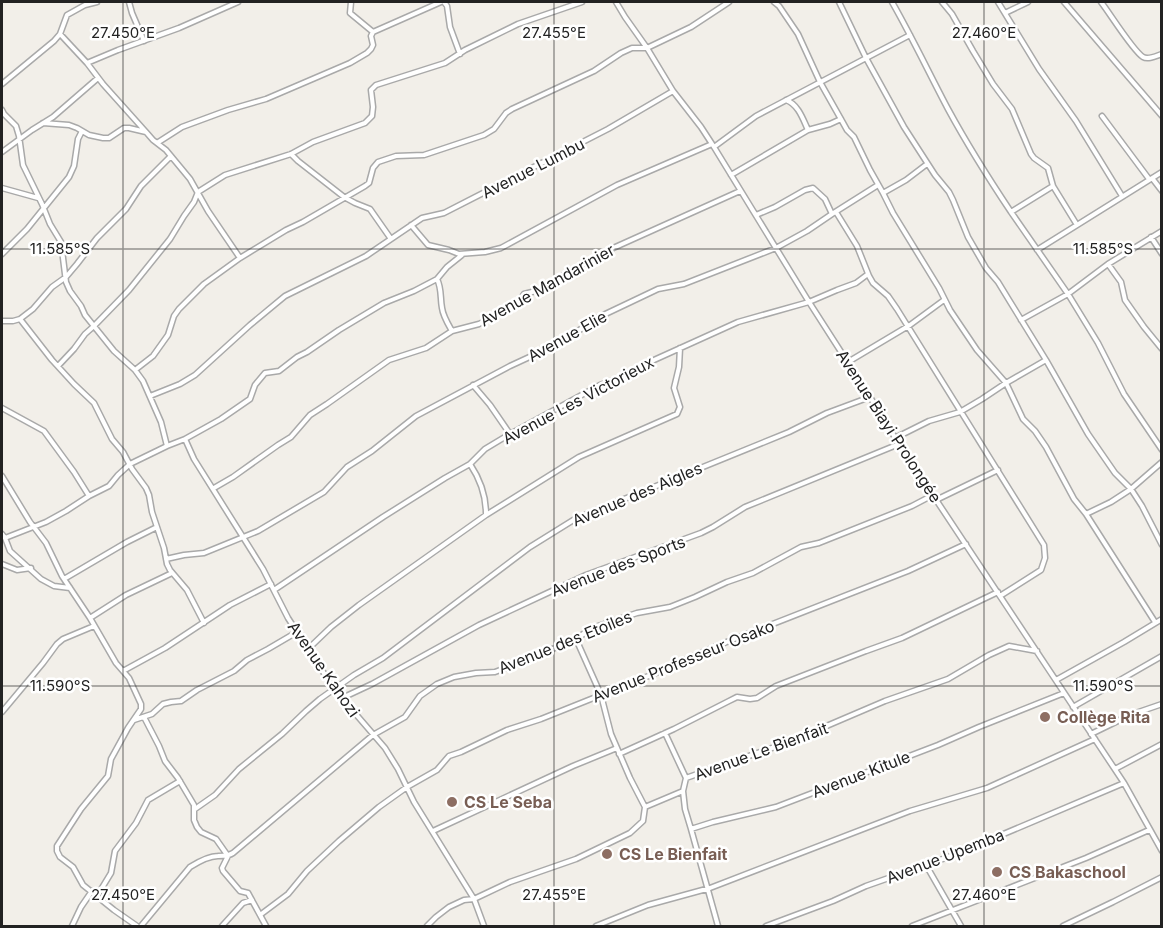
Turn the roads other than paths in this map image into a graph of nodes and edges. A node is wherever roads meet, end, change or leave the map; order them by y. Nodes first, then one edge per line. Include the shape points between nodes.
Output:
1 (97, 2) edge
2 (129, 2) edge
3 (238, 2) edge
4 (351, 2) edge
5 (443, 2) edge
6 (582, 2) edge
7 (616, 2) edge
8 (719, 2) edge
9 (729, 2) edge
10 (774, 2) edge
11 (839, 2) edge
12 (892, 2) edge
13 (942, 2) edge
14 (998, 2) edge
15 (1028, 2) edge
16 (1064, 2) edge
17 (1101, 2) edge
18 (723, 6) junction
19 (1005, 13) junction
20 (373, 32) junction
21 (60, 34) junction
22 (910, 35) junction
23 (144, 41) junction
24 (647, 48) junction
25 (460, 54) junction
26 (1161, 54) edge
27 (866, 58) junction
28 (87, 63) junction
29 (98, 78) junction
30 (820, 82) junction
31 (2, 84) edge
32 (674, 92) junction
33 (784, 100) junction
34 (2, 110) edge
35 (1102, 116) dead end
36 (1161, 116) edge
37 (841, 119) junction
38 (44, 123) junction
39 (808, 130) junction
40 (82, 131) junction
41 (146, 132) junction
42 (19, 139) junction
43 (157, 143) junction
44 (713, 145) junction
45 (2, 152) edge
46 (291, 154) junction
47 (171, 156) junction
48 (927, 164) junction
49 (1161, 172) edge
50 (731, 175) junction
51 (1151, 178) junction
52 (878, 185) junction
53 (1053, 186) junction
54 (2, 188) edge
55 (740, 191) junction
56 (1161, 191) edge
57 (198, 192) junction
58 (883, 193) junction
59 (1122, 196) junction
60 (344, 197) junction
61 (39, 198) junction
62 (43, 207) junction
63 (1011, 212) junction
64 (834, 213) junction
65 (756, 215) junction
66 (411, 225) junction
67 (1077, 225) junction
68 (1161, 231) edge
69 (1152, 237) junction
70 (391, 239) junction
71 (776, 249) junction
72 (1037, 250) junction
73 (2, 254) edge
74 (1161, 254) edge
75 (462, 255) junction
76 (240, 258) junction
77 (1108, 264) junction
78 (868, 274) junction
79 (66, 277) junction
80 (437, 279) junction
81 (1068, 294) junction
82 (944, 300) junction
83 (809, 302) junction
84 (20, 319) junction
85 (1021, 320) junction
86 (2, 321) edge
87 (94, 326) junction
88 (907, 326) junction
89 (452, 331) junction
90 (680, 348) junction
91 (1161, 349) edge
92 (1046, 360) junction
93 (848, 362) junction
94 (58, 366) junction
95 (135, 370) junction
96 (1006, 383) junction
97 (473, 385) junction
98 (150, 396) junction
99 (870, 397) junction
100 (2, 408) edge
101 (960, 412) junction
102 (510, 434) junction
103 (895, 438) junction
104 (184, 439) junction
105 (899, 444) junction
106 (167, 446) junction
107 (1161, 450) edge
108 (1161, 462) edge
109 (130, 464) junction
110 (470, 464) junction
111 (998, 470) junction
112 (2, 476) edge
113 (214, 488) junction
114 (1131, 489) junction
115 (933, 495) junction
116 (88, 496) junction
117 (936, 500) junction
118 (486, 514) junction
119 (1086, 514) junction
120 (33, 526) junction
121 (157, 527) junction
122 (3, 536) edge
123 (244, 537) junction
124 (966, 544) junction
125 (1161, 545) edge
126 (166, 559) junction
127 (2, 564) edge
128 (31, 568) junction
129 (172, 573) junction
130 (64, 579) junction
131 (271, 584) junction
132 (70, 588) junction
133 (274, 590) junction
134 (999, 594) junction
135 (90, 618) junction
136 (1161, 618) edge
137 (204, 622) junction
138 (1155, 622) junction
139 (94, 626) junction
140 (297, 632) junction
141 (576, 639) junction
142 (308, 649) junction
143 (1037, 651) junction
144 (1161, 656) edge
145 (123, 671) junction
146 (1056, 680) junction
147 (335, 690) junction
148 (1065, 693) junction
149 (601, 695) junction
150 (342, 698) junction
151 (1161, 704) edge
152 (1073, 707) junction
153 (2, 712) edge
154 (144, 717) junction
155 (134, 720) junction
156 (665, 733) junction
157 (1091, 734) junction
158 (373, 735) junction
159 (1095, 739) junction
160 (1161, 744) edge
161 (617, 748) junction
162 (619, 754) junction
163 (1114, 769) junction
164 (687, 778) junction
165 (180, 781) junction
166 (1124, 783) junction
167 (407, 787) junction
168 (683, 791) junction
169 (645, 807) junction
170 (195, 809) junction
171 (691, 829) junction
172 (1149, 830) junction
173 (433, 831) junction
174 (1161, 851) edge
175 (228, 856) junction
176 (926, 865) junction
177 (1161, 877) edge
178 (707, 888) junction
179 (92, 891) junction
180 (97, 896) junction
181 (474, 899) junction
182 (252, 900) junction
183 (953, 911) junction
184 (260, 915) junction
185 (72, 927) edge
186 (139, 927) edge
187 (222, 927) edge
188 (266, 927) edge
189 (427, 927) edge
190 (484, 927) edge
191 (596, 927) edge
192 (718, 927) edge
193 (766, 927) edge
194 (912, 927) edge
195 (961, 927) edge
196 (1063, 927) edge

1 - 21 street via 67,15
2 - 23 street
3 - 23 street
4 - 20 street via 350,13
5 - 20 street
5 - 25 street
6 - 25 street via 518,24
7 - 24 street, Avenue Biayi Prolongée
8 - 18 street
9 - 18 street
10 - 30 street via 798,33
11 - 27 street
12 - 22 street
13 - 53 street via 1012,109 1031,154 1048,168
14 - 19 street
15 - 19 street
16 - 36 street
17 - 26 street via 1142,56
18 - 24 street
19 - 59 street
20 - 43 street via 371,49 350,63 266,99 182,127
21 - 28 street
21 - 31 street
22 - 27 street
22 - 63 street via 958,126
23 - 28 street
24 - 32 street, Avenue Biayi Prolongée
24 - 60 street via 635,47 621,53 594,71 512,109 484,135 424,155 383,159 373,168 369,183
25 - 46 street via 445,63 372,87 372,116 365,123
27 - 30 street
27 - 48 street
28 - 29 street
29 - 38 street
29 - 41 street
30 - 33 street
30 - 37 street
32 - 44 street, Avenue Biayi Prolongée
32 - 66 street, Avenue Lumbu via 444,213
33 - 39 street via 795,106
33 - 44 street
34 - 42 street via 16,126
35 - 51 street
37 - 39 street
37 - 52 street
38 - 40 street via 69,125
38 - 42 street
39 - 50 street
40 - 41 street via 103,138 124,128
40 - 62 street via 69,177
41 - 43 street
42 - 45 street
42 - 61 street via 23,165
43 - 47 street
44 - 50 street, Avenue Biayi Prolongée
44 - 75 street via 617,185 501,248
46 - 57 street via 225,176
46 - 60 street
47 - 57 street
47 - 79 street
48 - 58 street
48 - 85 street via 949,192 971,243
49 - 51 street
50 - 55 street, Avenue Biayi Prolongée
51 - 56 street
51 - 59 street
52 - 58 street
52 - 64 street, Avenue Elie
53 - 63 street
53 - 67 street
54 - 61 street
55 - 65 street, Avenue Biayi Prolongée
55 - 89 street, Avenue Mandarinier via 611,249 544,289 524,294 516,305 498,315
57 - 76 street
57 - 87 street via 170,239
58 - 82 street
59 - 67 street
60 - 70 street via 370,209
60 - 76 street
61 - 62 street
62 - 73 street
62 - 79 street via 61,242
63 - 72 street
64 - 65 street via 813,188
64 - 71 street, Avenue Elie
64 - 78 street via 857,246
65 - 71 street, Avenue Biayi Prolongée
66 - 70 street, Avenue Lumbu
66 - 75 street via 428,245
67 - 72 street
68 - 69 street
69 - 74 street
69 - 77 street
70 - 98 street, Avenue Lumbu via 366,256 285,296 195,375
71 - 83 street, Avenue Biayi Prolongée
71 - 97 street, Avenue Elie via 684,284 658,289
72 - 81 street
75 - 80 street
76 - 95 street via 179,309 153,356
77 - 81 street
77 - 91 street via 1121,282 1125,300
78 - 83 street, Avenue Les Victorieux via 856,284
78 - 88 street
79 - 84 street
79 - 87 street via 70,291
80 - 89 street via 443,314
80 - 104 street via 370,311 279,371 265,373 250,399
81 - 85 street
81 - 107 street via 1124,394
82 - 88 street
82 - 96 street via 977,350
83 - 90 street, Avenue Les Victorieux via 738,321
83 - 93 street, Avenue Biayi Prolongée
84 - 86 street
84 - 94 street
85 - 92 street
87 - 94 street
87 - 95 street
88 - 93 street
88 - 101 street
89 - 113 street, Avenue Mandarinier via 426,348 389,360 309,415 291,437
90 - 102 street, Avenue Les Victorieux via 600,385
90 - 118 street via 674,388 680,407 677,414 579,457
92 - 96 street
92 - 114 street via 1088,434
93 - 99 street, Avenue Biayi Prolongée
94 - 109 street via 94,403
95 - 98 street
96 - 101 street
96 - 119 street via 1023,419 1046,447
97 - 102 street
97 - 123 street, Avenue Elie via 407,422 347,467 324,492
98 - 106 street
99 - 103 street, Avenue Biayi Prolongée
99 - 147 street, Avenue des Aigles via 575,519 530,547
100 - 116 street via 44,431
101 - 103 street
101 - 111 street
102 - 110 street, Avenue Les Victorieux
103 - 105 street, Avenue Biayi Prolongée
104 - 106 street
104 - 113 street, Avenue Kahozi
105 - 115 street, Avenue Biayi Prolongée
105 - 150 street, Avenue des Sports via 745,507 700,533 576,580 479,625
106 - 109 street
108 - 114 street
109 - 116 street via 109,486
109 - 121 street via 149,495
110 - 118 street via 485,496
110 - 133 street, Avenue Les Victorieux
111 - 117 street
111 - 134 street via 1046,552 1041,570
112 - 120 street
113 - 123 street, Avenue Kahozi
114 - 119 street
114 - 125 street
115 - 117 street, Avenue Biayi Prolongée
115 - 141 street, Avenue des Etoiles via 801,547 753,573 695,597 592,628
116 - 120 street
117 - 124 street, Avenue Biayi Prolongée
118 - 142 street via 359,605
119 - 138 street
120 - 122 street
120 - 130 street
121 - 126 street
121 - 130 street
122 - 128 street via 10,551
123 - 126 street, Avenue Elie via 204,553
123 - 131 street, Avenue Kahozi
124 - 134 street, Avenue Biayi Prolongée
124 - 149 street, Avenue Professeur Osako
126 - 129 street
127 - 128 street via 17,570
128 - 132 street via 47,583
129 - 135 street
129 - 137 street
130 - 132 street
131 - 133 street, Avenue Kahozi
131 - 137 street
132 - 135 street
133 - 140 street, Avenue Kahozi
134 - 143 street, Avenue Biayi Prolongée
134 - 156 street via 757,698 737,697
135 - 139 street
136 - 138 street
137 - 145 street
138 - 146 street
139 - 145 street
139 - 153 street via 57,644
140 - 142 street, Avenue Kahozi
140 - 154 street via 181,701 163,704
141 - 149 street
141 - 158 street, Avenue des Etoiles via 495,672 454,677 437,684 420,696 405,717
142 - 147 street, Avenue Kahozi
143 - 146 street, Avenue Biayi Prolongée
143 - 164 street, Avenue Le Bienfait via 1009,646 948,679
144 - 152 street
145 - 155 street via 141,704
146 - 148 street, Avenue Biayi Prolongée
147 - 150 street, Avenue Kahozi
147 - 170 street, Avenue des Aigles
148 - 152 street, Avenue Biayi Prolongée
148 - 171 street, Avenue Kitule via 776,807
149 - 161 street
149 - 167 street, Avenue Professeur Osako via 449,756 437,770
150 - 158 street, Avenue Kahozi
151 - 157 street
152 - 157 street, Avenue Biayi Prolongée
154 - 155 street
154 - 165 street via 165,761
155 - 179 street via 111,759 108,776 57,846 60,857
156 - 162 street
156 - 164 street
157 - 159 street, Avenue Biayi Prolongée
158 - 167 street, Avenue Kahozi
158 - 175 street, Avenue des Etoiles
159 - 163 street, Avenue Biayi Prolongée
159 - 178 street via 987,788 910,811
160 - 163 street
161 - 162 street
161 - 173 street
162 - 169 street
163 - 166 street, Avenue Biayi Prolongée
164 - 168 street, Avenue Le Bienfait
165 - 170 street
165 - 180 street via 148,800 116,851 109,878
166 - 172 street, Avenue Biayi Prolongée
166 - 176 street, Avenue Upemba
167 - 173 street, Avenue Kahozi
167 - 184 street, Avenue Professeur Osako via 339,841 288,894
168 - 169 street, Avenue Le Bienfait
168 - 171 street
169 - 181 street via 643,821 630,833
170 - 175 street via 194,820 201,832 216,839
171 - 178 street
172 - 174 street, Avenue Biayi Prolongée
172 - 183 street
173 - 181 street, Avenue Kahozi
175 - 182 street via 222,871
175 - 186 street via 216,855 190,867
176 - 183 street
176 - 193 street, Avenue Upemba
177 - 196 street
178 - 191 street via 648,905
178 - 192 street
179 - 180 street
179 - 185 street
180 - 186 street
181 - 189 street via 449,907
181 - 190 street, Avenue Kahozi
182 - 184 street
182 - 187 street via 243,903
183 - 194 street
183 - 195 street
184 - 188 street

